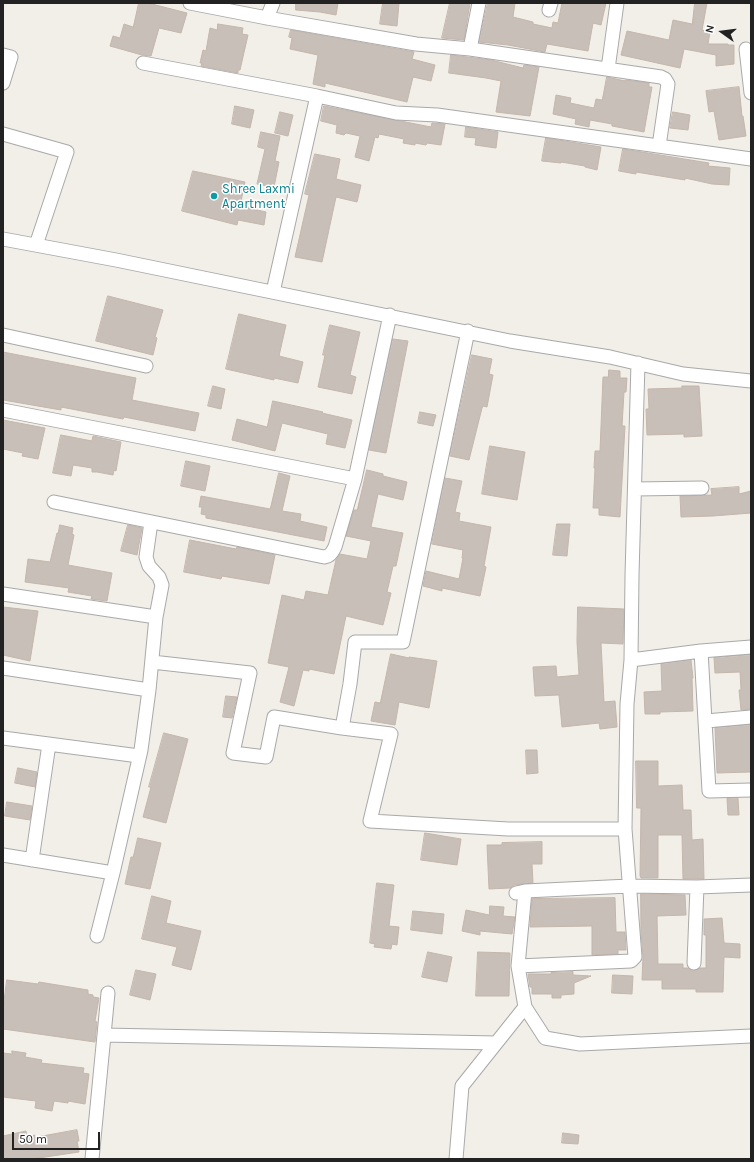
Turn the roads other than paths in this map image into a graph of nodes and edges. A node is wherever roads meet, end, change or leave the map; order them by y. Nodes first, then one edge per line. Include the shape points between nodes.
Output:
1 (190, 3) edge
2 (273, 3) edge
3 (479, 3) edge
4 (617, 3) edge
5 (267, 18) junction
6 (470, 49) junction
7 (746, 49) dead end
8 (3, 55) edge
9 (142, 63) dead end
10 (608, 69) junction
11 (3, 83) edge
12 (751, 93) edge
13 (317, 96) junction
14 (3, 134) edge
15 (659, 146) junction
16 (751, 159) edge
17 (3, 239) edge
18 (36, 245) junction
19 (273, 292) junction
20 (390, 315) junction
21 (468, 331) junction
22 (3, 335) edge
23 (638, 363) junction
24 (146, 366) dead end
25 (751, 381) edge
26 (3, 410) edge
27 (355, 480) junction
28 (702, 488) dead end
29 (635, 489) junction
30 (54, 502) dead end
31 (151, 522) junction
32 (3, 594) edge
33 (156, 617) junction
34 (751, 647) edge
35 (701, 651) junction
36 (632, 660) junction
37 (152, 662) junction
38 (3, 668) edge
39 (149, 690) junction
40 (751, 717) edge
41 (706, 721) junction
42 (342, 728) junction
43 (3, 738) edge
44 (49, 744) junction
45 (139, 756) junction
46 (751, 790) edge
47 (625, 829) junction
48 (3, 855) edge
49 (32, 860) junction
50 (113, 874) junction
51 (751, 884) edge
52 (629, 886) junction
53 (697, 887) junction
54 (97, 936) dead end
55 (694, 963) dead end
56 (518, 966) junction
57 (108, 993) dead end
58 (525, 1007) junction
59 (104, 1035) junction
60 (751, 1036) edge
61 (496, 1043) junction
62 (92, 1159) edge
63 (456, 1159) edge

1 - 5 street
2 - 5 street
3 - 6 street
4 - 10 street
5 - 6 street via 416,44
6 - 10 street
7 - 12 street
8 - 11 street via 11,57
9 - 13 street
10 - 15 street via 661,77 667,81
13 - 15 street via 396,113 437,115
13 - 19 street
14 - 18 street via 67,152
15 - 16 street
17 - 18 street
18 - 19 street
19 - 20 street
20 - 21 street
20 - 27 street
21 - 23 street via 510,341
21 - 42 street via 403,642 355,642
22 - 24 street
23 - 25 street via 683,374
23 - 29 street
26 - 27 street
27 - 31 street via 335,547 329,556
28 - 29 street
29 - 36 street
30 - 31 street
31 - 33 street via 146,557 162,585
32 - 33 street
33 - 37 street
34 - 35 street
35 - 36 street
35 - 41 street
36 - 47 street via 627,704
37 - 39 street
37 - 42 street via 250,673 233,752 266,757 274,717
38 - 39 street
39 - 45 street
40 - 41 street
41 - 46 street via 709,791
42 - 47 street via 391,734 370,821 508,829
43 - 44 street
44 - 45 street
44 - 49 street
45 - 50 street
47 - 52 street
48 - 49 street
49 - 50 street
50 - 54 street
51 - 53 street
52 - 53 street
52 - 56 street via 521,892
52 - 56 street via 635,953 633,960
53 - 55 street
56 - 58 street
57 - 59 street
58 - 60 street via 545,1038 580,1044
58 - 61 street
59 - 61 street
59 - 62 street
61 - 63 street via 462,1086

